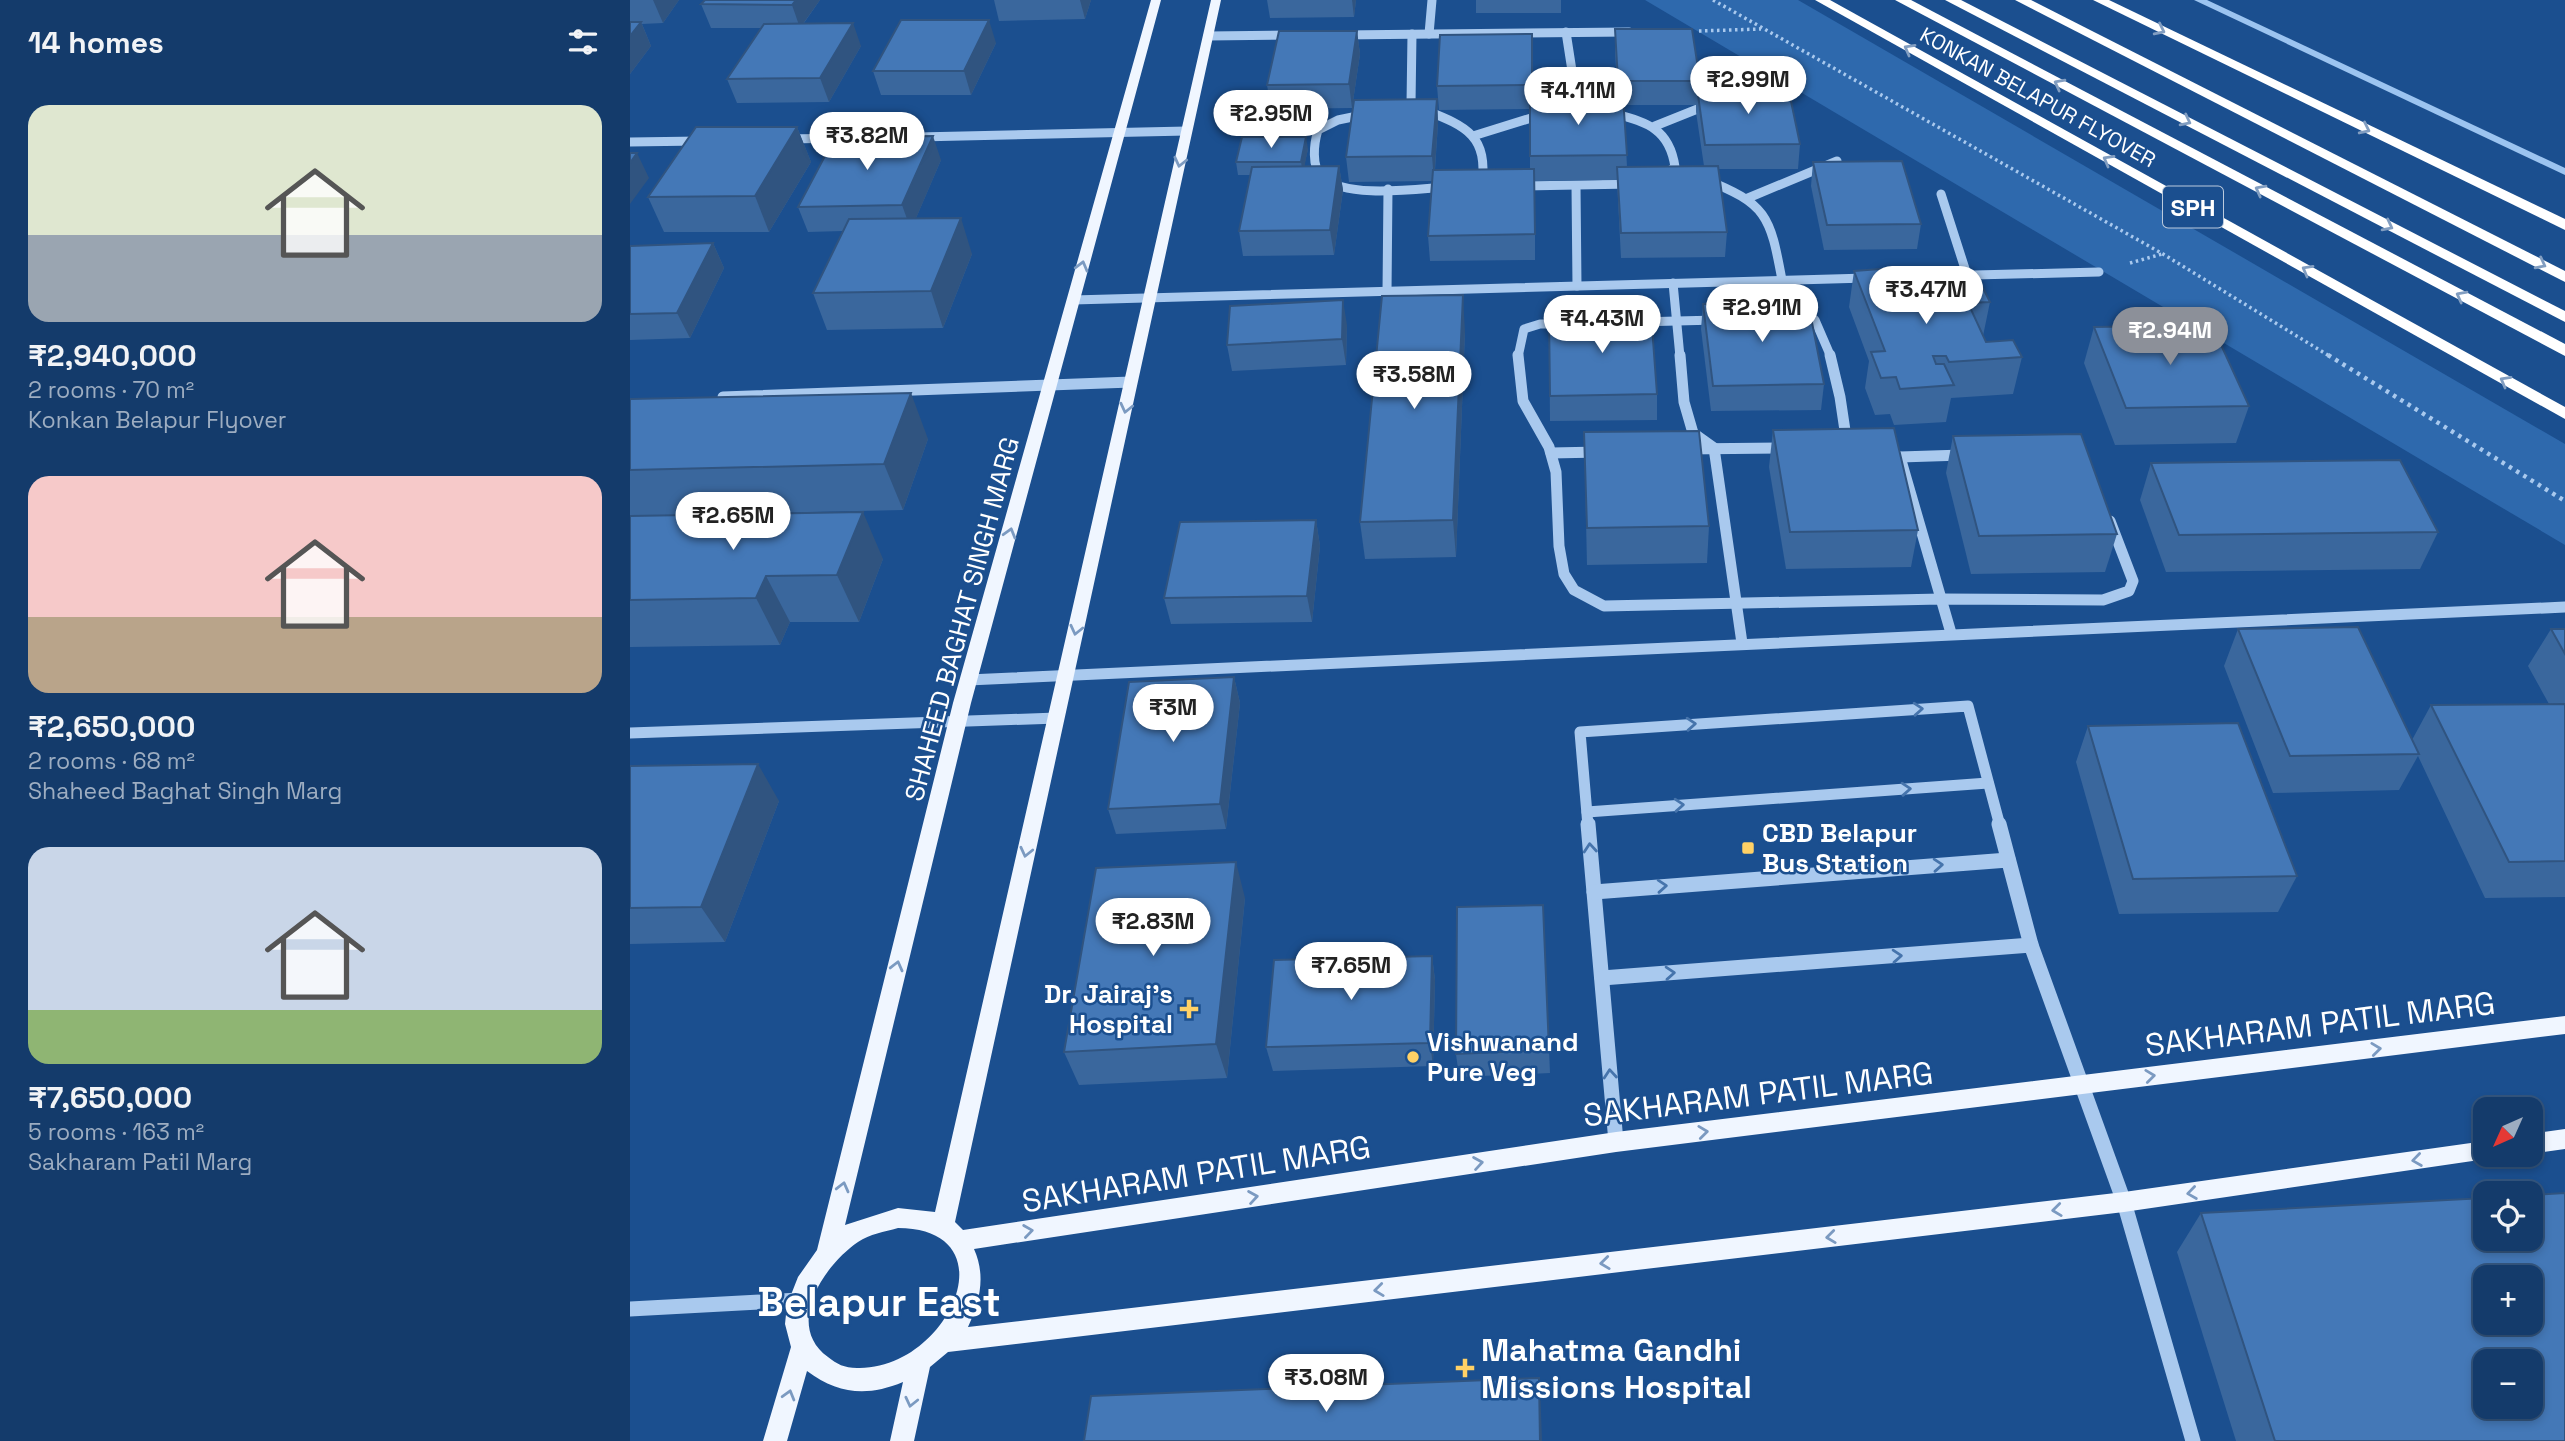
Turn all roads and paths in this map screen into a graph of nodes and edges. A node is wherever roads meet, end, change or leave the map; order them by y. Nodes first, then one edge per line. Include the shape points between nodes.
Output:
1 (1156, 0) edge
2 (1216, 0) edge
3 (1432, 0) edge
4 (1713, 0) edge
5 (1821, 0) edge
6 (1901, 0) edge
7 (1951, 0) edge
8 (2021, 0) edge
9 (2099, 0) edge
10 (1763, 29) junction
11 (1699, 31) dead end
12 (1633, 32) edge
13 (1566, 33) junction
14 (1412, 34) junction
15 (1429, 34) junction
16 (1303, 35) edge
17 (1331, 35) edge
18 (1208, 36) junction
19 (1715, 102) edge
20 (1577, 103) junction
21 (1411, 104) junction
22 (1399, 107) edge
23 (1564, 107) edge
24 (1590, 107) edge
25 (1551, 111) edge
26 (1603, 111) edge
27 (1375, 112) edge
28 (1655, 126) junction
29 (1187, 131) junction
30 (1119, 133) junction
31 (1473, 136) junction
32 (909, 137) edge
33 (867, 138) edge
34 (770, 140) edge
35 (714, 141) edge
36 (630, 142) edge
37 (1837, 161) edge
38 (1675, 167) junction
39 (1688, 172) edge
40 (1700, 177) edge
41 (1654, 180) edge
42 (1643, 182) edge
43 (1482, 186) junction
44 (1496, 186) edge
45 (1509, 186) edge
46 (1576, 186) junction
47 (1455, 187) edge
48 (1469, 187) edge
49 (1388, 189) junction
50 (1941, 194) dead end
51 (1748, 198) junction
52 (2565, 225) edge
53 (2099, 272) dead end
54 (1967, 275) junction
55 (2565, 276) edge
56 (1874, 278) edge
57 (1888, 278) edge
58 (1782, 281) junction
59 (1673, 283) junction
60 (1577, 286) junction
61 (1387, 292) junction
62 (1150, 298) junction
63 (1073, 300) junction
64 (2565, 317) edge
65 (1789, 318) edge
66 (1733, 320) edge
67 (1677, 321) junction
68 (1581, 323) edge
69 (1622, 323) edge
70 (2565, 351) edge
71 (1131, 382) junction
72 (1051, 385) junction
73 (713, 398) edge
74 (2565, 414) edge
75 (1714, 448) junction
76 (1674, 449) edge
77 (1794, 449) edge
78 (1834, 449) edge
79 (1848, 449) junction
80 (1861, 451) edge
81 (1606, 452) edge
82 (1551, 453) junction
83 (1874, 453) edge
84 (1979, 455) edge
85 (1900, 457) junction
86 (2565, 500) edge
87 (2104, 504) edge
88 (1941, 599) junction
89 (1736, 603) junction
90 (2565, 607) edge
91 (1951, 633) junction
92 (1742, 643) junction
93 (1066, 675) junction
94 (968, 680) junction
95 (1057, 718) junction
96 (957, 722) junction
97 (630, 733) edge
98 (1988, 783) junction
99 (1587, 812) junction
100 (2008, 860) junction
101 (1594, 892) junction
102 (2031, 945) junction
103 (1602, 978) junction
104 (2565, 1025) edge
105 (2082, 1085) junction
106 (2565, 1139) edge
107 (1616, 1142) junction
108 (2543, 1142) edge
109 (2473, 1153) edge
110 (2124, 1202) junction
111 (952, 1233) junction
112 (827, 1254) junction
113 (799, 1300) junction
114 (630, 1309) edge
115 (943, 1341) junction
116 (802, 1349) junction
117 (919, 1363) junction
118 (775, 1441) edge
119 (902, 1441) edge
120 (2193, 1441) edge

1 - 30 main road, SHAHEED BAGHAT SINGH MARG
2 - 18 main road
3 - 15 street
4 - 10 path
74 -> 5 highway, KONKAN BELAPUR FLYOVER / SPH
70 -> 6 highway
7 -> 64 highway
8 -> 55 highway
9 -> 52 highway
10 - 11 path
10 - 86 path via 2163,254
12 - 13 street
13 - 15 street
13 - 20 street
14 - 15 street
14 - 17 street
14 - 21 street
16 - 18 street
18 - 29 main road
19 - 28 street
20 - 23 street
20 - 24 street
21 - 22 street
21 - 31 street
25 - 31 street
26 - 28 street
27 - 49 street via 1318,130 1314,142 1317,170 1322,177 1354,189
28 - 38 street via 1674,152
29 - 30 street
29 -> 62 main road
30 - 32 street
63 -> 30 main road, SHAHEED BAGHAT SINGH MARG
31 - 43 street via 1484,156
33 - 34 street
35 - 36 street
37 - 51 street
38 - 39 street
38 - 41 street
40 - 51 street
42 - 46 street
43 - 44 street
43 - 48 street
45 - 46 street
46 - 60 street
47 - 49 street
49 - 61 street
50 - 54 street
51 - 58 street via 1766,212
53 - 54 street
54 - 57 street
56 - 58 street
58 - 59 street
59 - 60 street
59 - 67 street
60 - 61 street
61 - 62 street
62 - 63 street
62 - 71 main road
63 - 72 main road, SHAHEED BAGHAT SINGH MARG
65 - 79 street via 1815,320 1823,332 1844,412
66 - 67 street
67 - 69 street
67 - 75 street via 1684,402 1693,433
68 - 82 street via 1541,324 1524,329 1519,340 1520,396
71 - 72 street
71 -> 93 main road
72 - 73 street
94 -> 72 main road, SHAHEED BAGHAT SINGH MARG
75 - 76 street
75 - 77 street
75 - 89 street
78 - 79 street
79 - 80 street
81 - 82 street
82 - 89 street via 1564,576 1588,601 1604,606
83 - 85 street
84 - 85 street
85 - 88 street
87 - 88 street via 2133,581 2129,591 2104,600
88 - 89 street
88 - 91 street
89 - 92 street
90 - 91 street
91 - 92 street
92 - 93 street
93 - 94 street
93 - 95 main road
94 - 96 main road, SHAHEED BAGHAT SINGH MARG
95 - 96 street
95 -> 111 main road
96 - 97 street
112 -> 96 main road, SHAHEED BAGHAT SINGH MARG
99 -> 98 street
99 -> 98 street via 1580,732 1968,706
98 - 100 street
101 -> 99 street
101 -> 100 street
100 - 102 street
101 - 103 street
103 -> 102 street
102 - 105 street
107 -> 103 street
105 -> 104 main road, SAKHARAM PATIL MARG
107 -> 105 main road, SAKHARAM PATIL MARG
105 - 110 street
106 - 108 main road
111 -> 107 main road, SAKHARAM PATIL MARG
109 -> 110 main road
110 -> 115 main road
110 - 120 street
111 - 112 main road via 921,1219 898,1218 848,1236
111 - 115 main road via 969,1263 970,1288 962,1315
112 - 113 main road via 809,1276
113 - 114 street
113 - 116 main road via 797,1326
115 - 117 main road
116 - 117 main road via 816,1367 838,1378 864,1381 892,1376
118 -> 116 main road
117 -> 119 main road

